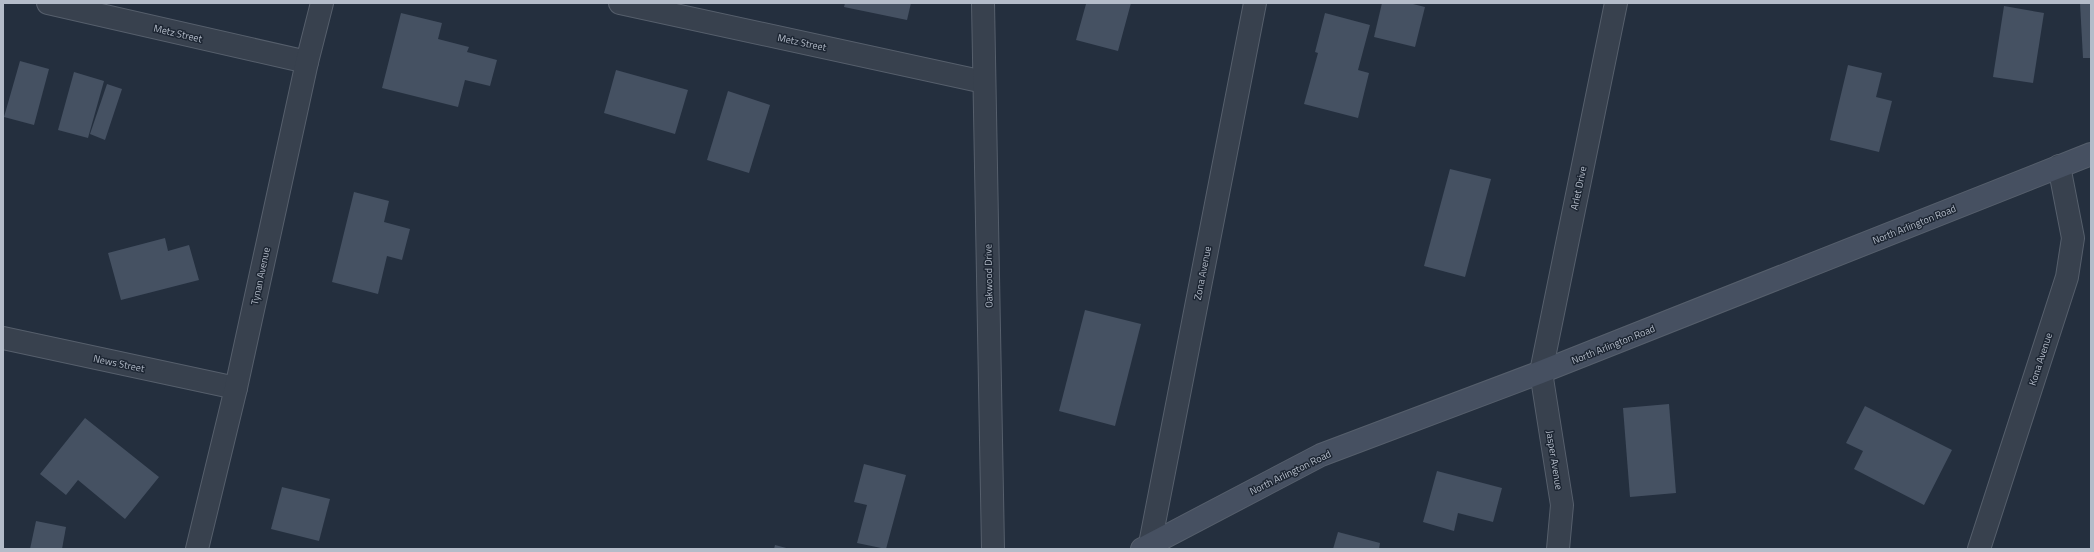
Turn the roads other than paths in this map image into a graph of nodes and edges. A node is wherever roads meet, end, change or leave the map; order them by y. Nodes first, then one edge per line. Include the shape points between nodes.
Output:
1 (48, 3) edge
2 (322, 3) edge
3 (620, 3) edge
4 (983, 3) edge
5 (1255, 3) edge
6 (1616, 3) edge
7 (307, 62) junction
8 (984, 82) junction
9 (2091, 154) edge
10 (2059, 166) junction
11 (3, 338) edge
12 (1541, 372) junction
13 (236, 388) junction
14 (1146, 546) edge
15 (197, 549) edge
16 (993, 549) edge
17 (1558, 549) edge
18 (1979, 549) edge

1 - 7 street, Metz Street
2 - 7 street, Tynan Avenue
3 - 8 street, Metz Street
4 - 8 street, Oakwood Drive
5 - 14 street, Zona Avenue
6 - 12 street, Arlet Drive
7 - 13 street, Tynan Avenue
8 - 16 street, Oakwood Drive
9 - 10 main road, North Arlington Road
10 - 12 main road, North Arlington Road
10 - 18 street, Kona Avenue via 2073,238 2067,278
11 - 13 street, News Street
12 - 14 main road, North Arlington Road via 1321,455
12 - 17 street, Jasper Avenue via 1562,505
13 - 15 street, Tynan Avenue

